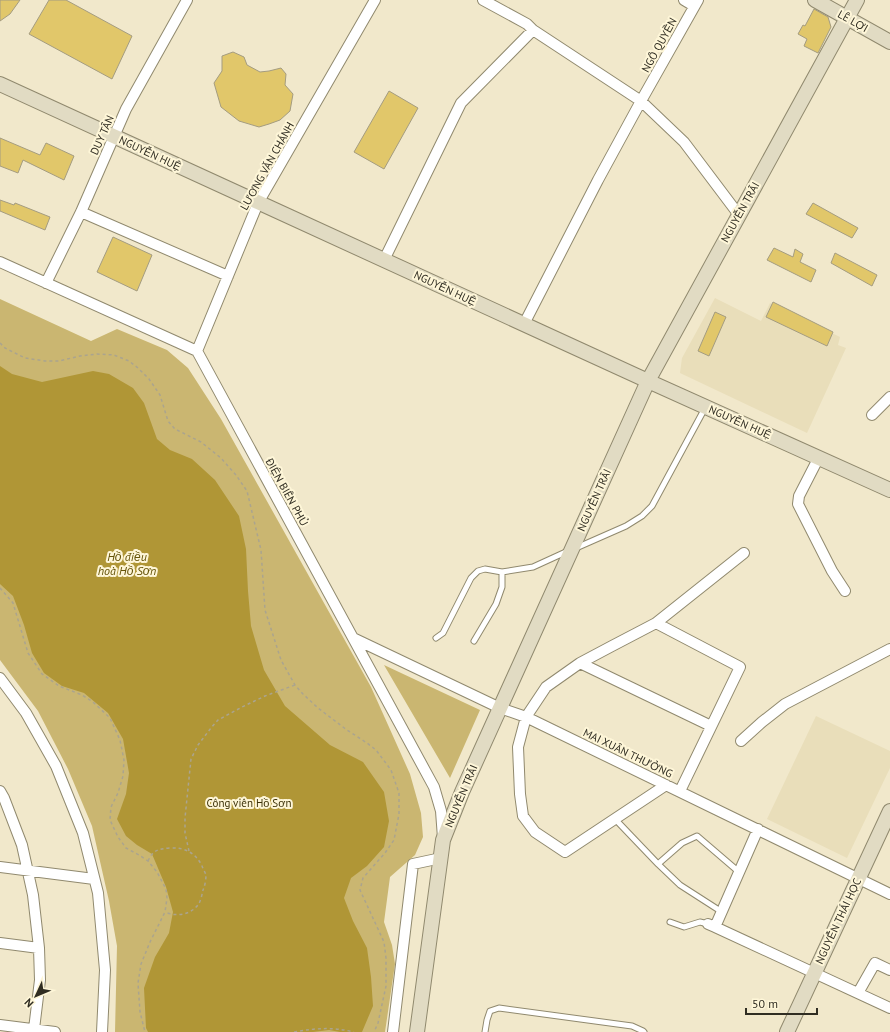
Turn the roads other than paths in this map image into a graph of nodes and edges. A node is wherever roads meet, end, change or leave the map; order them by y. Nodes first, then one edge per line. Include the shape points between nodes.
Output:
1 (187, 0) edge
2 (375, 0) edge
3 (483, 0) edge
4 (684, 0) edge
5 (815, 0) edge
6 (857, 0) edge
7 (696, 3) edge
8 (847, 18) junction
9 (533, 30) junction
10 (890, 42) edge
11 (0, 84) edge
12 (641, 101) junction
13 (114, 137) junction
14 (258, 203) junction
15 (81, 212) junction
16 (739, 215) junction
17 (384, 260) junction
18 (0, 262) edge
19 (228, 276) junction
20 (46, 283) junction
21 (524, 324) junction
22 (197, 351) junction
23 (648, 381) junction
24 (890, 397) edge
25 (706, 407) junction
26 (872, 415) dead end
27 (819, 457) junction
28 (890, 490) edge
29 (572, 550) junction
30 (744, 553) dead end
31 (502, 572) junction
32 (845, 591) dead end
33 (656, 623) junction
34 (353, 638) junction
35 (436, 638) dead end
36 (474, 641) dead end
37 (890, 649) edge
38 (580, 663) junction
39 (0, 678) edge
40 (500, 708) junction
41 (526, 717) junction
42 (711, 726) junction
43 (741, 741) dead end
44 (666, 785) junction
45 (0, 791) edge
46 (680, 792) junction
47 (890, 811) edge
48 (615, 819) junction
49 (758, 829) junction
50 (443, 840) junction
51 (441, 858) junction
52 (658, 864) junction
53 (0, 867) edge
54 (28, 870) junction
55 (739, 872) junction
56 (858, 878) junction
57 (94, 879) junction
58 (890, 894) edge
59 (722, 912) junction
60 (670, 922) dead end
61 (712, 926) junction
62 (0, 943) edge
63 (40, 948) junction
64 (890, 970) edge
65 (814, 973) junction
66 (858, 993) junction
67 (890, 1008) edge
68 (0, 1025) edge
69 (34, 1029) junction
70 (55, 1032) edge
71 (102, 1032) edge
72 (393, 1032) edge
73 (417, 1032) edge
74 (485, 1032) edge
75 (644, 1032) edge
76 (787, 1032) edge

1 - 13 street, DUY TÂN via 126,109
2 - 14 street, LƯƠNG VĂN CHÁNH
3 - 9 street via 527,24
4 - 7 street
5 - 8 street, LÊ LỢI
6 - 8 street, NGUYỄN TRÃI
7 - 12 street, NGÔ QUYỀN
8 - 10 street, LÊ LỢI
8 - 16 street, NGUYỄN TRÃI
9 - 12 street
9 - 17 street via 461,103
11 - 13 street, NGUYỄN HUỆ
12 - 16 street via 684,142
12 - 21 street, NGÔ QUYỀN
13 - 14 street, NGUYỄN HUỆ
13 - 15 street, DUY TÂN
14 - 17 street, NGUYỄN HUỆ
14 - 19 street, LƯƠNG VĂN CHÁNH
15 - 19 street
15 - 20 street, DUY TÂN
16 - 23 street, NGUYỄN TRÃI
17 - 21 street, NGUYỄN HUỆ
18 - 20 street
19 - 22 street, LƯƠNG VĂN CHÁNH
20 - 22 street
21 - 23 street, NGUYỄN HUỆ
22 - 34 street, ĐIỆN BIÊN PHỦ
23 - 25 street, NGUYỄN HUỆ
23 - 29 street, NGUYỄN TRÃI
24 - 26 street
25 - 27 street, NGUYỄN HUỆ
25 - 29 lane via 652,506 626,526
27 - 28 street, NGUYỄN HUỆ
27 - 32 street via 799,496 798,504
29 - 31 lane via 533,567
29 - 40 street, NGUYỄN TRÃI
30 - 33 street
31 - 35 lane via 485,569 478,571 471,578 443,633
31 - 36 lane via 502,587 496,604
33 - 38 street
33 - 42 street via 740,667
34 - 40 street, MAI XUÂN THƯỞNG
34 - 50 street, ĐIỆN BIÊN PHỦ via 434,787 441,811
37 - 43 street via 785,704
38 - 41 street via 546,687
38 - 42 street
39 - 57 street via 26,713 56,766 83,833
40 - 41 street, MAI XUÂN THƯỞNG
40 - 50 street, NGUYỄN TRÃI
41 - 44 street, MAI XUÂN THƯỞNG
41 - 48 street via 518,747 520,794 523,816 535,832 566,852
42 - 46 street
44 - 46 street, MAI XUÂN THƯỞNG
44 - 48 street
45 - 54 street via 22,845
46 - 49 street, MAI XUÂN THƯỞNG
47 - 56 street, NGUYỄN THÁI HỌC
48 - 52 lane
49 - 55 street
49 - 56 street, MAI XUÂN THƯỞNG
50 - 51 street, NGUYỄN TRÃI
51 - 72 street via 413,864
51 - 73 street, NGUYỄN TRÃI
52 - 55 lane via 682,844 697,836
52 - 59 lane via 680,885
53 - 54 street
54 - 57 street
54 - 63 street
55 - 59 street
56 - 58 street, MAI XUÂN THƯỞNG
56 - 65 street, NGUYỄN THÁI HỌC
57 - 71 street via 98,893 105,970
59 - 61 street
60 - 61 lane via 684,927 700,922
61 - 65 street
62 - 63 street
63 - 69 street via 40,980
64 - 66 street via 876,963
65 - 66 street
65 - 76 street, NGUYỄN THÁI HỌC
66 - 67 street
68 - 69 street
69 - 70 street
74 - 75 lane via 490,1011 499,1008 632,1026

